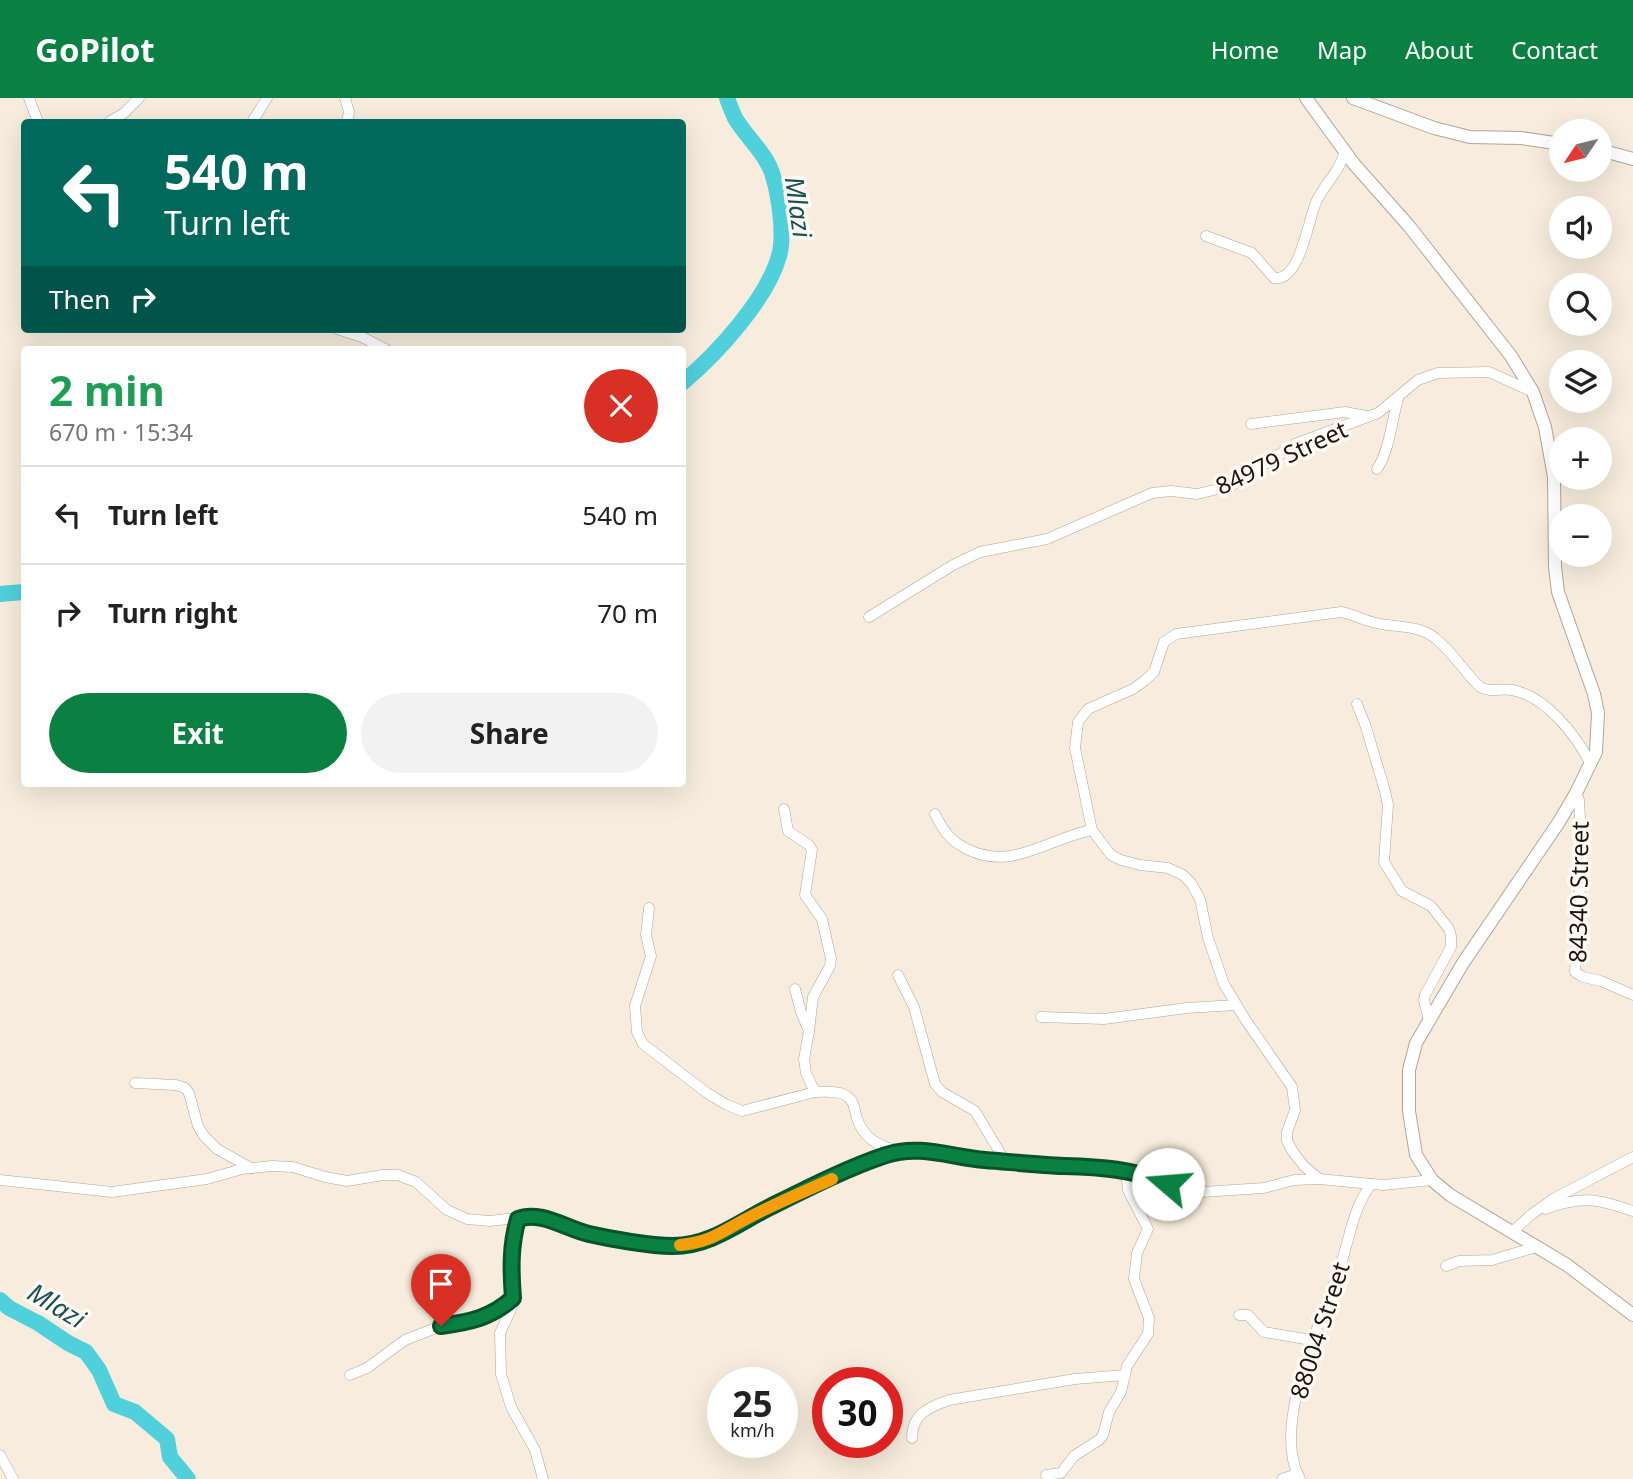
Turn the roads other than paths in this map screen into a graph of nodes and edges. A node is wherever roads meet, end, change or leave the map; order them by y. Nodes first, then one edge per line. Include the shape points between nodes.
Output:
1 (29, 98) edge
2 (139, 98) edge
3 (267, 98) edge
4 (345, 98) edge
5 (1306, 98) edge
6 (1353, 98) edge
7 (37, 119) edge
8 (114, 119) edge
9 (254, 119) edge
10 (347, 119) edge
11 (1549, 142) edge
12 (1345, 151) junction
13 (1612, 152) edge
14 (1633, 157) edge
15 (1206, 236) dead end
16 (350, 333) edge
17 (379, 346) edge
18 (1533, 392) junction
19 (1398, 398) junction
20 (1367, 416) junction
21 (1251, 424) dead end
22 (1377, 469) dead end
23 (869, 617) dead end
24 (1357, 704) dead end
25 (1591, 765) junction
26 (1576, 793) junction
27 (784, 809) dead end
28 (935, 814) dead end
29 (1092, 830) junction
30 (649, 908) dead end
31 (898, 975) dead end
32 (795, 989) dead end
33 (1633, 995) edge
34 (1236, 1005) junction
35 (1041, 1017) dead end
36 (1429, 1021) junction
37 (809, 1031) junction
38 (135, 1083) dead end
39 (815, 1092) junction
40 (902, 1151) junction
41 (1633, 1157) edge
42 (1005, 1161) junction
43 (251, 1168) junction
44 (1126, 1171) junction
45 (1319, 1179) junction
46 (0, 1180) edge
47 (1433, 1180) junction
48 (1371, 1184) junction
49 (1633, 1210) edge
50 (1532, 1214) junction
51 (518, 1219) junction
52 (1512, 1232) junction
53 (1536, 1247) junction
54 (1446, 1266) dead end
55 (513, 1298) junction
56 (1239, 1315) dead end
57 (1633, 1315) edge
58 (1311, 1340) junction
59 (350, 1375) dead end
60 (1125, 1375) junction
61 (912, 1438) dead end
62 (0, 1455) edge
63 (1046, 1475) dead end
64 (1298, 1476) edge
65 (13, 1479) edge
66 (542, 1479) edge
67 (1282, 1479) edge

1 - 7 street
2 - 8 street
3 - 9 street
4 - 10 street
5 - 12 street
6 - 11 street via 1471,137
12 - 15 street via 1339,169 1316,202 1300,253 1283,278 1274,278 1252,253
12 - 18 street via 1486,324
13 - 14 street
16 - 17 street
18 - 19 street, 84979 Street via 1478,371 1426,377
18 - 25 street via 1554,477 1558,592 1598,713
19 - 20 street, 84979 Street
19 - 22 street via 1385,457
20 - 21 street via 1345,412
20 - 23 street, 84979 Street via 1295,444 1231,486 1197,494 1152,493 1048,539 980,552
24 - 36 street via 1388,806 1384,862 1402,891 1431,906 1451,936 1451,947 1425,995
25 - 26 street
25 - 29 street via 1580,743 1550,711 1523,692 1480,687 1445,646 1422,631 1389,627 1340,612 1266,621 1176,634 1164,642 1154,672 1144,681 1081,716 1075,748
26 - 33 street, 84340 Street via 1582,856 1575,972
26 - 36 street
27 - 37 street via 788,831 812,850 805,895 820,913 831,952 830,966 812,1003
28 - 29 street via 953,842 997,859
29 - 34 street via 1111,855 1168,868 1191,883 1200,899 1217,967
30 - 39 street via 646,935 651,956 635,1006 643,1044 707,1093 742,1111
31 - 42 street via 914,1007 935,1084 975,1111
32 - 37 street
34 - 35 street via 1104,1019
34 - 45 street via 1292,1087 1295,1110 1287,1141 1304,1167
36 - 47 street via 1416,1043 1409,1070 1409,1111 1416,1155
37 - 39 street via 804,1059
38 - 43 street via 185,1088 204,1136
39 - 40 street via 846,1095 872,1141
40 - 42 street
40 - 51 street via 692,1244 617,1239 538,1217
41 - 50 street
42 - 44 street
43 - 46 street via 112,1192
43 - 51 street via 284,1166 348,1181 398,1175 422,1186 455,1215 490,1222
44 - 45 street via 1191,1192
44 - 60 street via 1128,1190 1148,1229 1137,1253 1134,1279 1149,1325
45 - 48 street
47 - 48 street
47 - 52 street
48 - 58 street, 88004 Street via 1356,1210 1342,1262
49 - 50 street via 1587,1199
50 - 52 street
51 - 55 street via 511,1253
52 - 53 street
53 - 54 street via 1492,1261 1459,1261
53 - 57 street
55 - 59 street via 495,1313 405,1339
55 - 66 street via 500,1334 501,1374 511,1407 535,1450
56 - 58 street via 1248,1315 1264,1332
58 - 64 street, 88004 Street via 1290,1434
60 - 61 street via 949,1400 918,1416
60 - 63 street via 1099,1440 1074,1456 1061,1473
62 - 65 street
64 - 67 street

